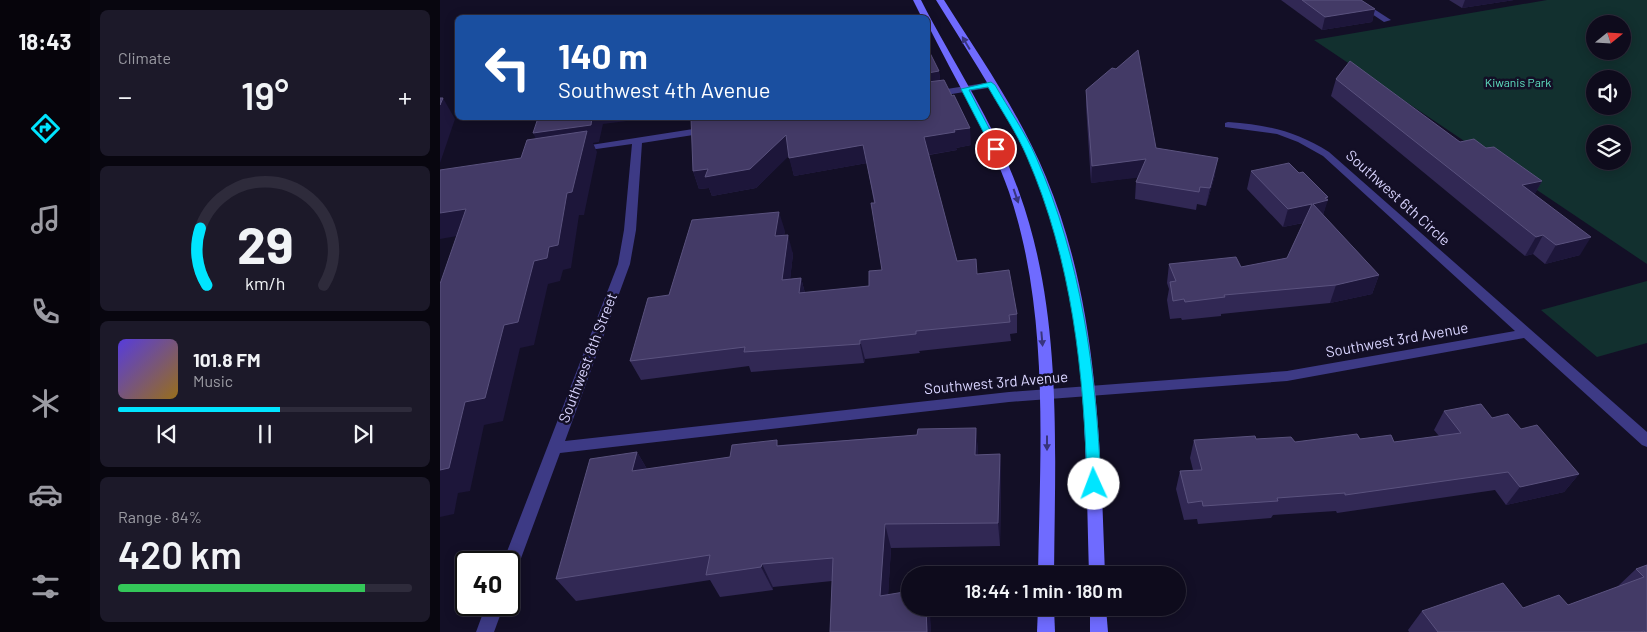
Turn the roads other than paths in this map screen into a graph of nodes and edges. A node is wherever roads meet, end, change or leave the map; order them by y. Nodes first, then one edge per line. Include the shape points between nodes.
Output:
1 (917, 0) edge
2 (940, 0) edge
3 (1355, 0) edge
4 (925, 15) edge
5 (1387, 20) dead end
6 (930, 24) edge
7 (991, 85) junction
8 (964, 89) junction
9 (930, 95) edge
10 (1228, 125) dead end
11 (715, 128) edge
12 (637, 141) junction
13 (568, 152) edge
14 (1527, 333) junction
15 (1089, 391) junction
16 (1046, 394) junction
17 (1647, 441) edge
18 (555, 448) junction
19 (516, 551) edge
20 (1046, 566) edge
21 (1097, 566) edge
22 (491, 616) edge
23 (1046, 616) edge
24 (1098, 616) edge
25 (485, 632) edge
26 (1046, 632) edge
27 (1099, 632) edge

1 - 4 street
7 -> 2 street
3 - 5 street
6 - 8 street
7 - 8 street
7 - 15 street via 1031,155 1057,225 1073,284
8 - 9 street
8 -> 16 street via 1002,160 1023,221 1038,290
10 - 14 street, Southwest 6th Circle via 1267,128 1294,135 1326,154
11 - 12 street
12 - 13 street
12 - 18 street, Southwest 8th Street via 624,264
14 - 15 street, Southwest 3rd Avenue via 1287,376
14 - 17 street, Southwest 6th Circle
15 - 16 street, Southwest 3rd Avenue
15 - 21 street
16 - 18 street, Southwest 3rd Avenue
16 -> 20 street
18 - 19 street, Southwest 8th Street
22 - 25 street
23 - 26 street
24 - 27 street

